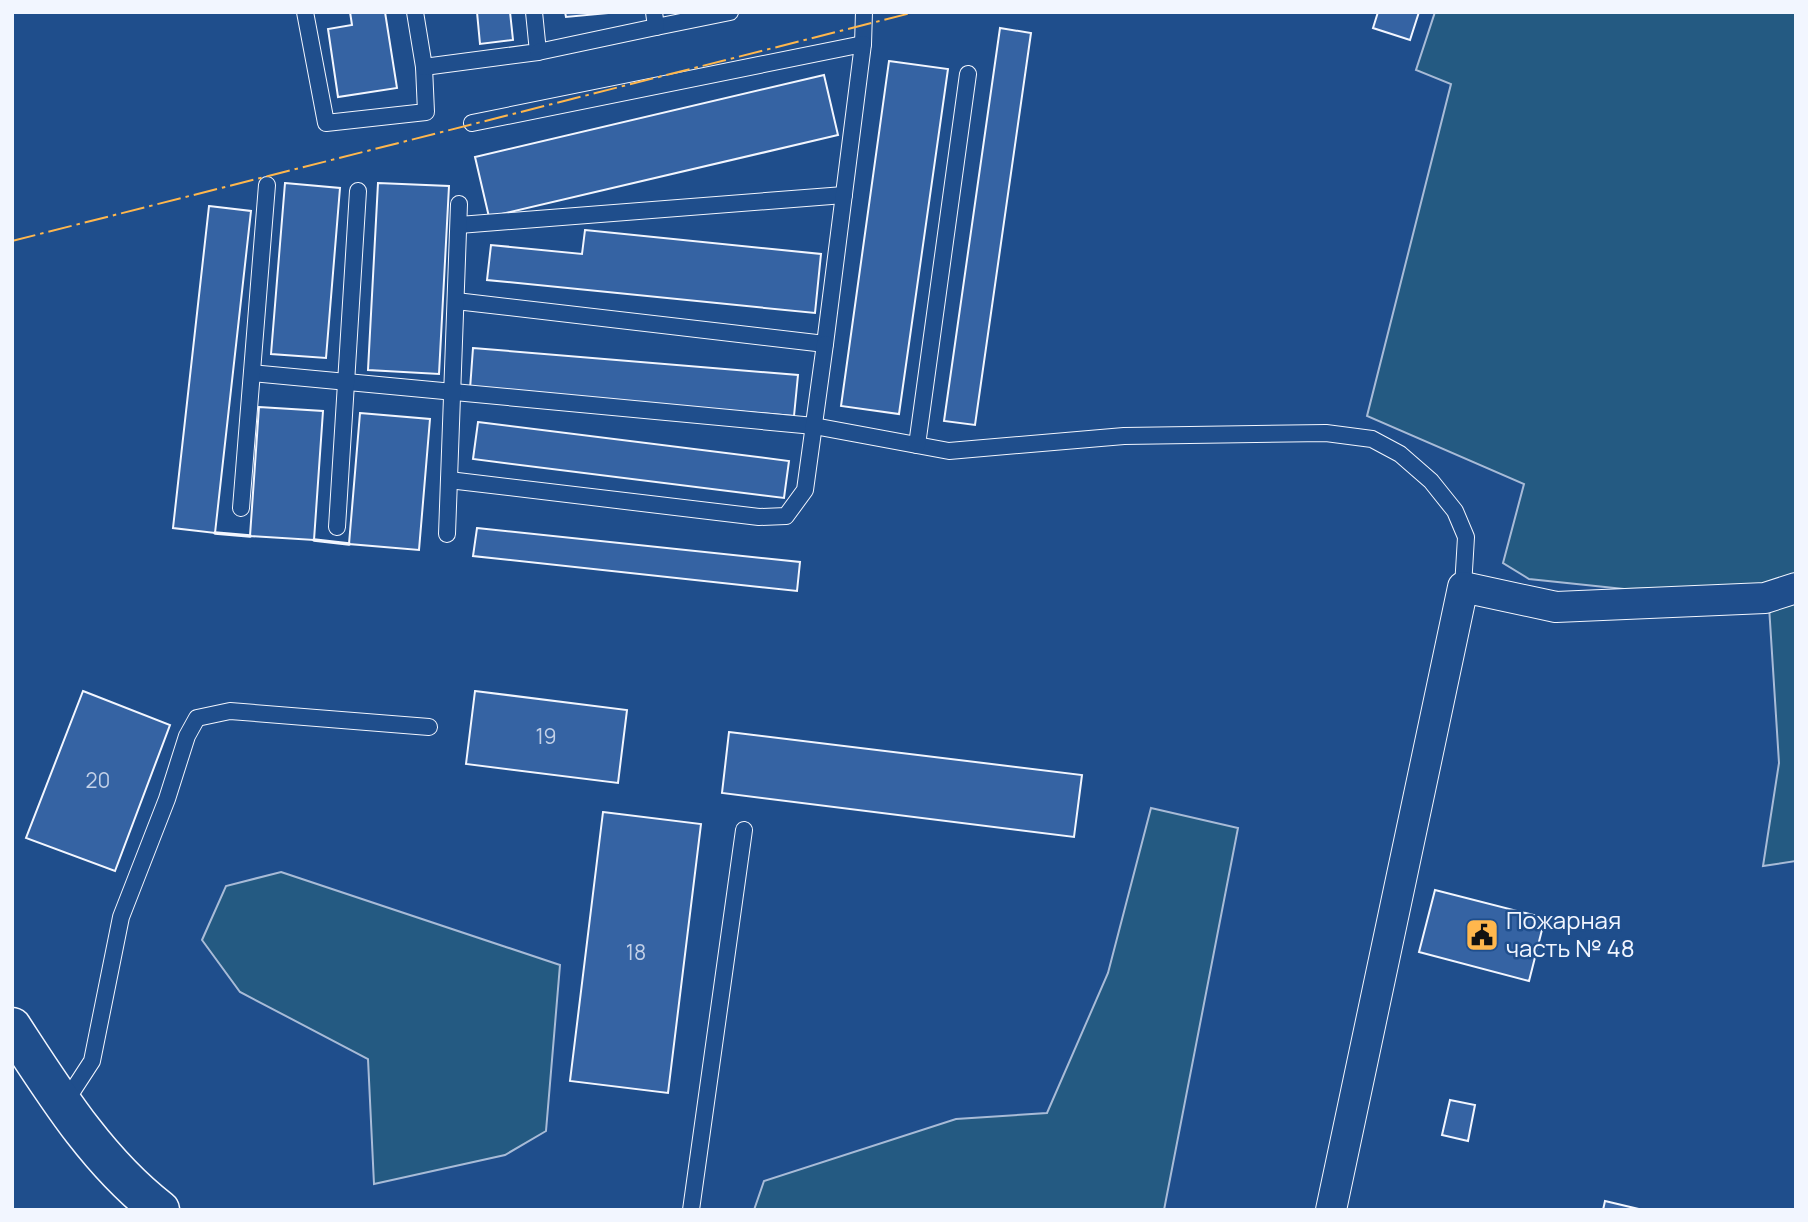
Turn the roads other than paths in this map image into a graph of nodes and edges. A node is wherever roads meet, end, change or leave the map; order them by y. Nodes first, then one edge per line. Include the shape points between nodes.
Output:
1 (305, 12) edge
2 (415, 12) edge
3 (534, 12) edge
4 (730, 12) edge
5 (864, 12) edge
6 (655, 20) edge
7 (863, 44) junction
8 (538, 52) junction
9 (424, 67) junction
10 (968, 74) dead end
11 (472, 122) dead end
12 (267, 184) dead end
13 (358, 191) dead end
14 (844, 195) junction
15 (459, 204) dead end
16 (459, 225) junction
17 (456, 301) junction
18 (825, 344) junction
19 (252, 373) junction
20 (346, 382) junction
21 (453, 392) junction
22 (814, 426) junction
23 (917, 445) junction
24 (449, 480) junction
25 (241, 508) dead end
26 (337, 527) dead end
27 (447, 534) dead end
28 (1463, 587) junction
29 (1796, 589) edge
30 (429, 727) dead end
31 (744, 830) dead end
32 (12, 1027) edge
33 (64, 1104) junction
34 (160, 1210) edge
35 (691, 1210) edge
36 (1331, 1210) edge

1 - 9 lane via 326,123 426,112
2 - 9 lane
3 - 8 lane
4 - 6 lane
5 - 7 lane
6 - 8 lane
7 - 11 lane
7 - 14 lane
8 - 9 lane
10 - 23 lane
12 - 19 lane
13 - 20 lane
14 - 16 lane
14 - 18 lane
15 - 16 lane
16 - 17 lane
17 - 18 lane
17 - 21 lane
18 - 22 lane
19 - 20 lane
19 - 25 lane
20 - 21 lane
20 - 26 lane
21 - 22 lane
21 - 24 lane
22 - 23 lane
22 - 24 lane via 805,490 786,516 759,517
23 - 28 lane via 949,451 1124,436 1299,433 1372,439 1400,454 1431,481 1455,511 1466,537
24 - 27 lane
28 - 29 street via 1556,607 1765,598
28 - 36 street
30 - 33 lane via 230,711 197,718 121,918 92,1061
31 - 35 lane
32 - 33 street
33 - 34 street via 119,1176

